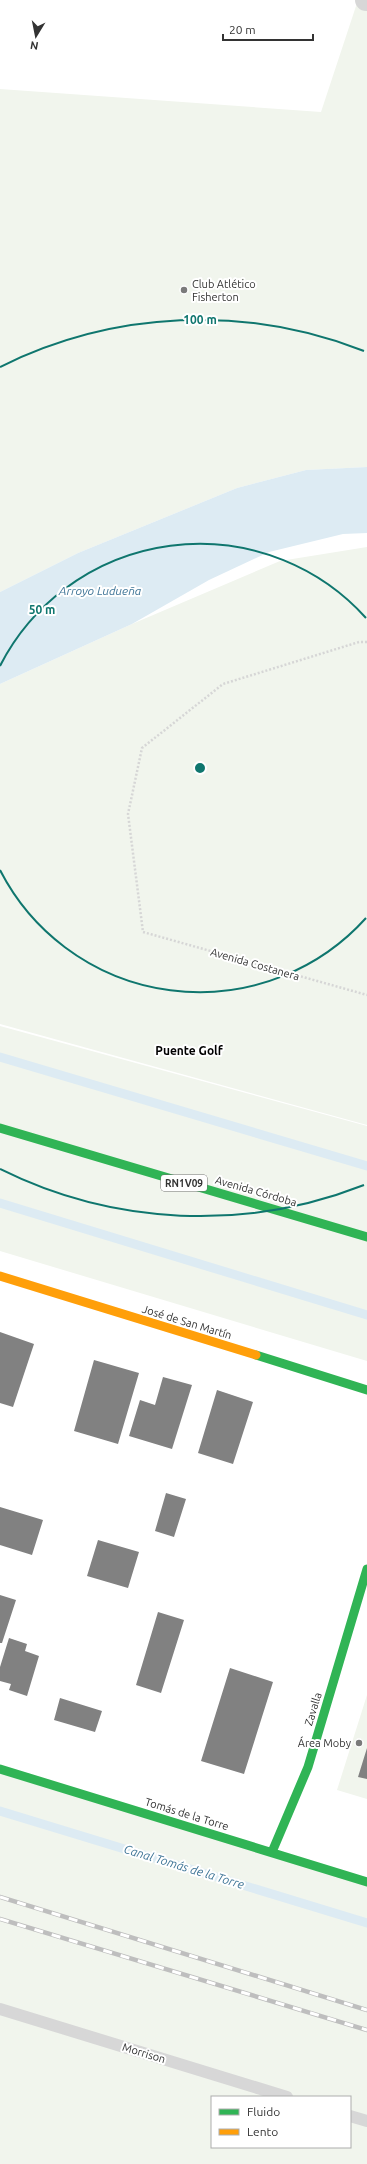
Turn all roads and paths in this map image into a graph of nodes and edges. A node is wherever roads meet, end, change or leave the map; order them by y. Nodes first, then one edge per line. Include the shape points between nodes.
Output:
1 (367, 642) edge
2 (367, 995) edge
3 (0, 1128) edge
4 (367, 1237) edge
5 (0, 1276) edge
6 (367, 1390) edge
7 (367, 1569) edge
8 (0, 1769) edge
9 (272, 1852) junction
10 (367, 1882) edge
11 (0, 2009) edge
12 (284, 2096) edge
13 (351, 2116) edge
14 (367, 2121) edge

1 - 2 path, Avenida Costanera via 224,684 142,748 128,814 143,932
3 - 4 street, Avenida Córdoba / RN1V09
5 - 6 street, José de San Martín
7 - 9 street, Zavalla via 308,1766
8 - 9 street, Tomás de la Torre
9 - 10 street, Tomás de la Torre
11 - 12 lane, Morrison
13 - 14 lane

